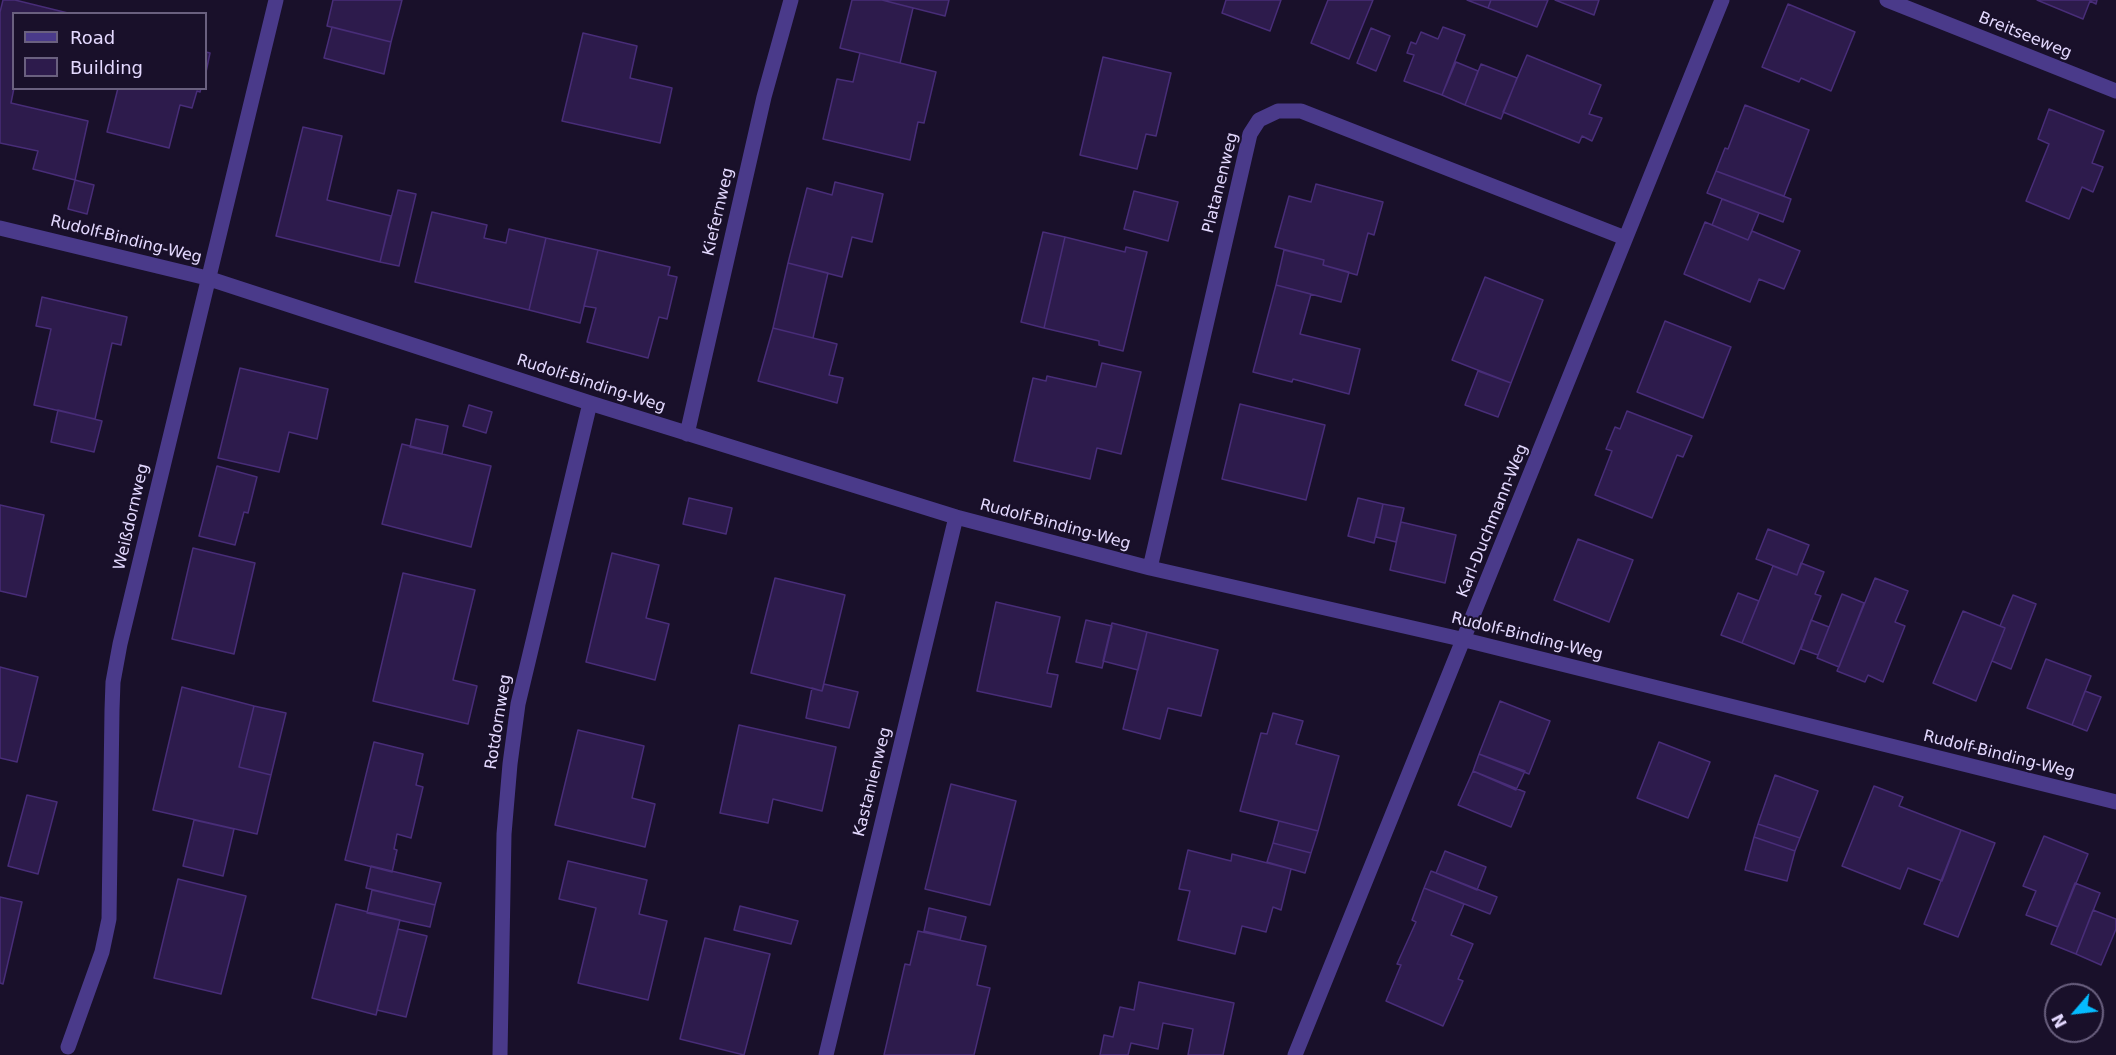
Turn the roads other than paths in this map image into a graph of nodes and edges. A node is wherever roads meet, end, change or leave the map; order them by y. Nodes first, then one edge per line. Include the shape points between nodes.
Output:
1 (276, 0) edge
2 (791, 0) edge
3 (1722, 0) edge
4 (1887, 0) edge
5 (2116, 91) edge
6 (0, 228) edge
7 (1625, 238) junction
8 (207, 278) junction
9 (590, 403) junction
10 (687, 434) junction
11 (956, 517) junction
12 (1150, 568) junction
13 (1465, 640) junction
14 (2116, 802) edge
15 (68, 1047) dead end
16 (500, 1055) edge
17 (825, 1055) edge
18 (1295, 1055) edge

1 - 8 street, Weißdornweg
2 - 10 street, Kiefernweg via 764,97
3 - 7 street, Karl-Duchmann-Weg
4 - 5 street, Breitseeweg
6 - 8 street, Rudolf-Binding-Weg
7 - 12 street, Platanenweg via 1301,111 1278,111 1259,120 1250,135
7 - 13 street, Karl-Duchmann-Weg
8 - 9 street, Rudolf-Binding-Weg
8 - 15 street, Weißdornweg via 113,682 109,919 102,952
9 - 10 street, Rudolf-Binding-Weg
9 - 16 street, Rotdornweg via 518,704 504,834
10 - 11 street, Rudolf-Binding-Weg
11 - 12 street, Rudolf-Binding-Weg
11 - 17 street, Kastanienweg
12 - 13 street, Rudolf-Binding-Weg
13 - 14 street, Rudolf-Binding-Weg
13 - 18 street, Karl-Duchmann-Weg

